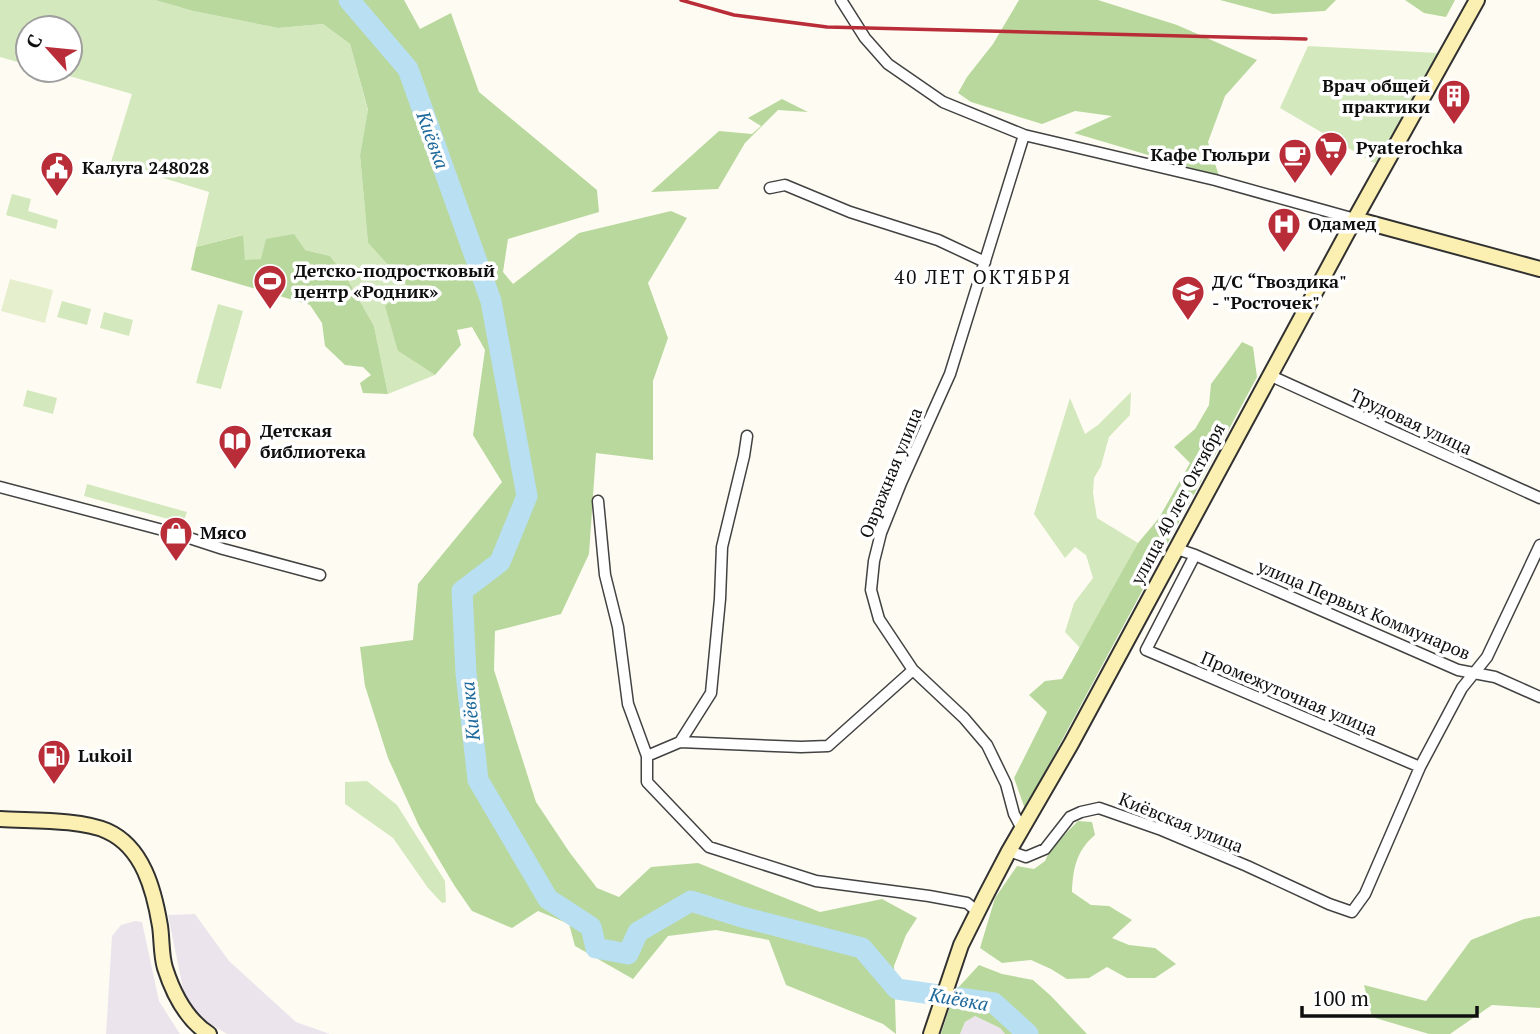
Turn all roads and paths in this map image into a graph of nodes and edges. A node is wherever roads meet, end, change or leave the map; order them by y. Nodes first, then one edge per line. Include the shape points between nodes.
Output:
1 (841, 0) edge
2 (1477, 0) edge
3 (1024, 135) junction
4 (770, 188) dead end
5 (1355, 219) junction
6 (985, 262) junction
7 (1540, 269) edge
8 (1269, 375) junction
9 (747, 436) dead end
10 (0, 487) edge
11 (1540, 498) edge
12 (598, 501) dead end
13 (1540, 545) edge
14 (1177, 549) junction
15 (1195, 555) junction
16 (320, 575) dead end
17 (913, 670) junction
18 (1473, 674) junction
19 (1540, 697) edge
20 (680, 742) junction
21 (648, 756) junction
22 (1420, 767) junction
23 (0, 819) edge
24 (1022, 829) junction
25 (1009, 851) junction
26 (978, 912) junction
27 (209, 1034) edge
28 (931, 1034) edge

1 - 3 street via 888,64 943,102
2 - 5 main road, улица 40 лет Октября
3 - 5 street
3 - 6 street, Овражная улица
4 - 6 street via 785,185 938,240
5 - 7 main road
5 - 8 main road, улица 40 лет Октября
6 - 17 street, Овражная улица via 950,373 881,533 874,561 872,590 879,619
8 - 11 street, Трудовая улица
8 - 14 main road, улица 40 лет Октября
9 - 20 street via 722,547 711,693
10 - 16 street
12 - 21 street via 605,575 618,627 628,704
13 - 18 street via 1487,657
14 - 15 street, улица Первых Коммунаров
14 - 24 main road, улица 40 лет Октября
15 - 18 street, улица Первых Коммунаров
15 - 22 street, Промежуточная улица via 1146,650
17 - 20 street via 828,746
17 - 24 street, Овражная улица via 987,745
18 - 19 street, улица Первых Коммунаров via 1494,677
18 - 22 street
20 - 21 street
21 - 26 street via 647,782 709,847 816,881 967,903
22 - 25 street, Киёвская улица via 1365,894 1352,912 1099,808 1070,817 1045,849 1026,857
23 - 27 main road via 85,824 108,831 127,845 143,867 152,891 165,967 178,1000
24 - 25 main road, улица 40 лет Октября
25 - 26 main road, улица 40 лет Октября
26 - 28 main road, улица 40 лет Октября via 961,945

